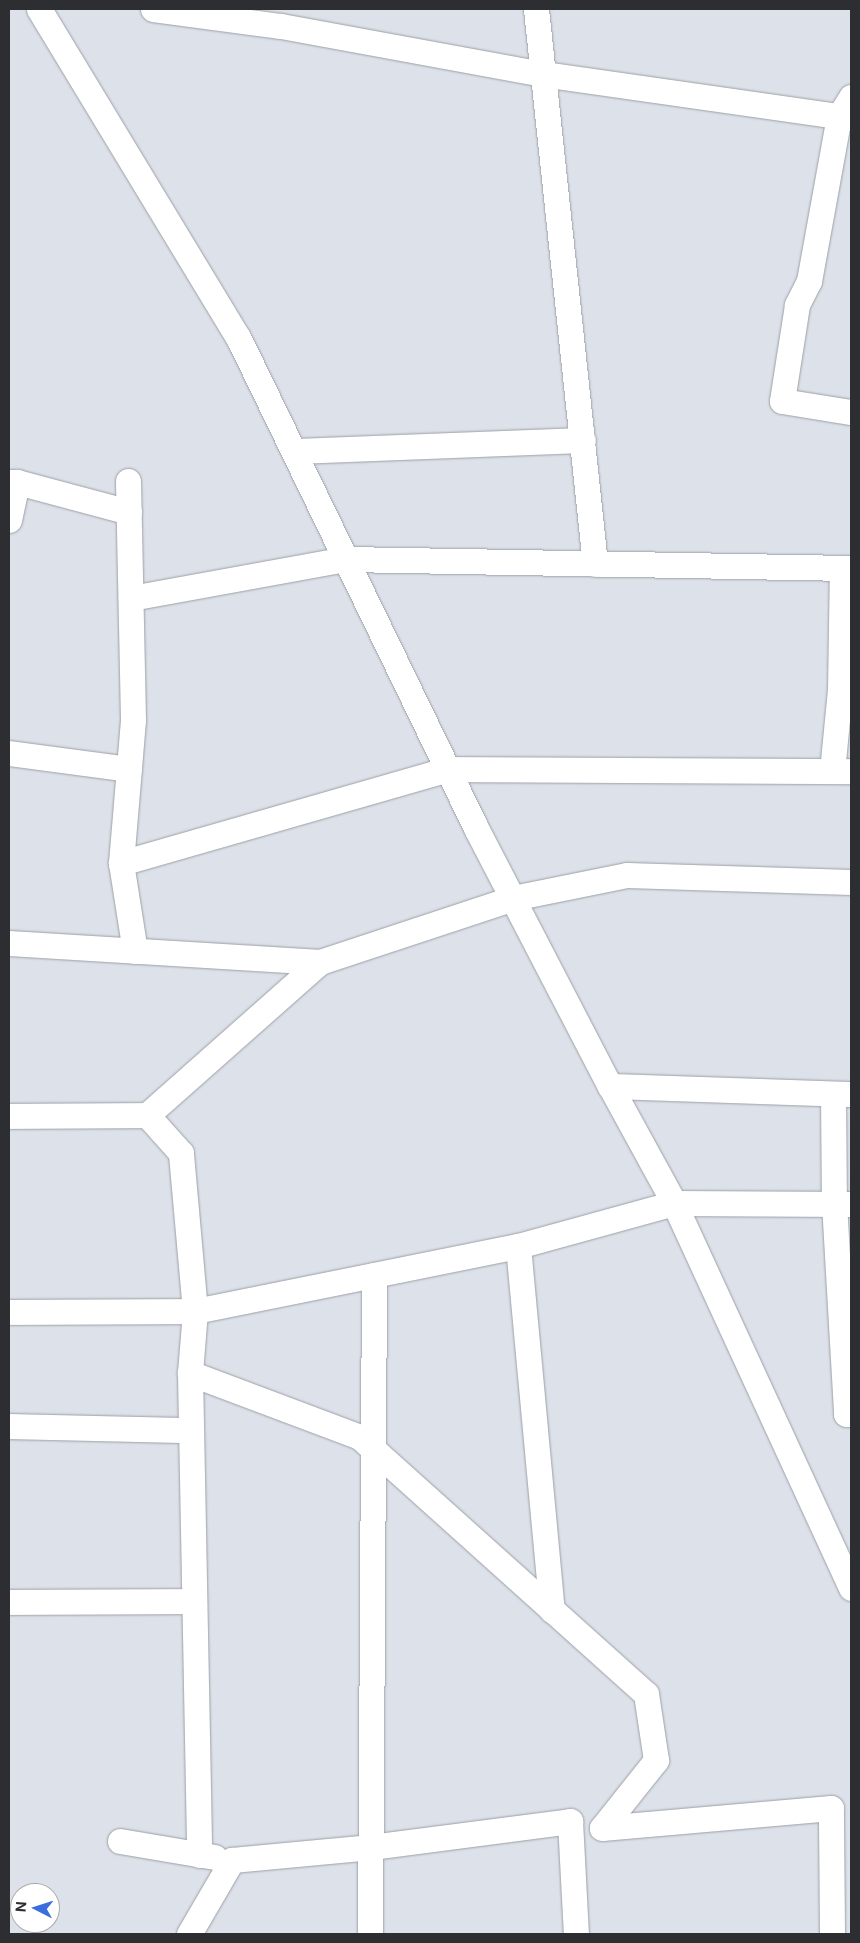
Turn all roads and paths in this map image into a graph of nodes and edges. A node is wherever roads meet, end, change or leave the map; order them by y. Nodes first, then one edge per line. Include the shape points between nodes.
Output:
1 (39, 9) edge
2 (153, 9) edge
3 (536, 9) edge
4 (285, 17) edge
5 (543, 74) junction
6 (847, 110) edge
7 (851, 412) edge
8 (582, 440) junction
9 (295, 451) junction
10 (128, 481) dead end
11 (13, 482) edge
12 (129, 512) junction
13 (9, 520) edge
14 (345, 559) junction
15 (595, 564) junction
16 (847, 568) edge
17 (131, 598) junction
18 (9, 753) edge
19 (129, 769) junction
20 (448, 769) junction
21 (842, 771) edge
22 (121, 863) junction
23 (851, 882) edge
24 (512, 898) junction
25 (9, 943) edge
26 (134, 951) junction
27 (320, 962) junction
28 (610, 1086) junction
29 (842, 1094) edge
30 (147, 1115) junction
31 (9, 1116) edge
32 (674, 1203) junction
33 (843, 1204) edge
34 (518, 1246) junction
35 (374, 1274) junction
36 (195, 1311) junction
37 (9, 1312) edge
38 (190, 1373) junction
39 (851, 1414) edge
40 (9, 1426) edge
41 (191, 1430) junction
42 (374, 1450) junction
43 (851, 1588) edge
44 (194, 1601) junction
45 (9, 1602) edge
46 (552, 1610) junction
47 (120, 1841) dead end
48 (371, 1847) junction
49 (199, 1855) junction
50 (232, 1860) junction
51 (189, 1934) edge
52 (370, 1934) edge
53 (576, 1934) edge
54 (832, 1934) edge

1 - 9 street via 238,337
2 - 4 street
3 - 5 street
4 - 5 street
5 - 6 street
5 - 8 street
6 - 7 street via 809,281 797,304 782,401
8 - 9 street
8 - 15 street
9 - 14 street
10 - 12 street
11 - 12 street
11 - 13 street
12 - 17 street
14 - 15 street
14 - 17 street
14 - 20 street
15 - 16 street
16 - 21 street via 840,690
17 - 19 street via 133,720
18 - 19 street
19 - 22 street
20 - 21 street
20 - 22 street
20 - 24 street
22 - 26 street
23 - 24 street via 627,875
24 - 27 street
24 - 28 street
25 - 26 street
26 - 27 street
27 - 30 street
28 - 29 street
28 - 32 street
29 - 33 street
30 - 31 street
30 - 36 street via 181,1153
32 - 33 street
32 - 34 street
32 - 43 street
33 - 39 street via 846,1414
34 - 35 street
34 - 46 street
35 - 36 street
35 - 42 street
36 - 37 street
36 - 38 street
38 - 41 street
38 - 42 street via 360,1437
40 - 41 street
41 - 44 street
42 - 46 street
42 - 48 street
44 - 45 street
44 - 49 street
46 - 54 street via 646,1694 656,1760 602,1828 831,1808
47 - 49 street
48 - 50 street
48 - 52 street
48 - 53 street via 570,1821
49 - 50 street
50 - 51 street

